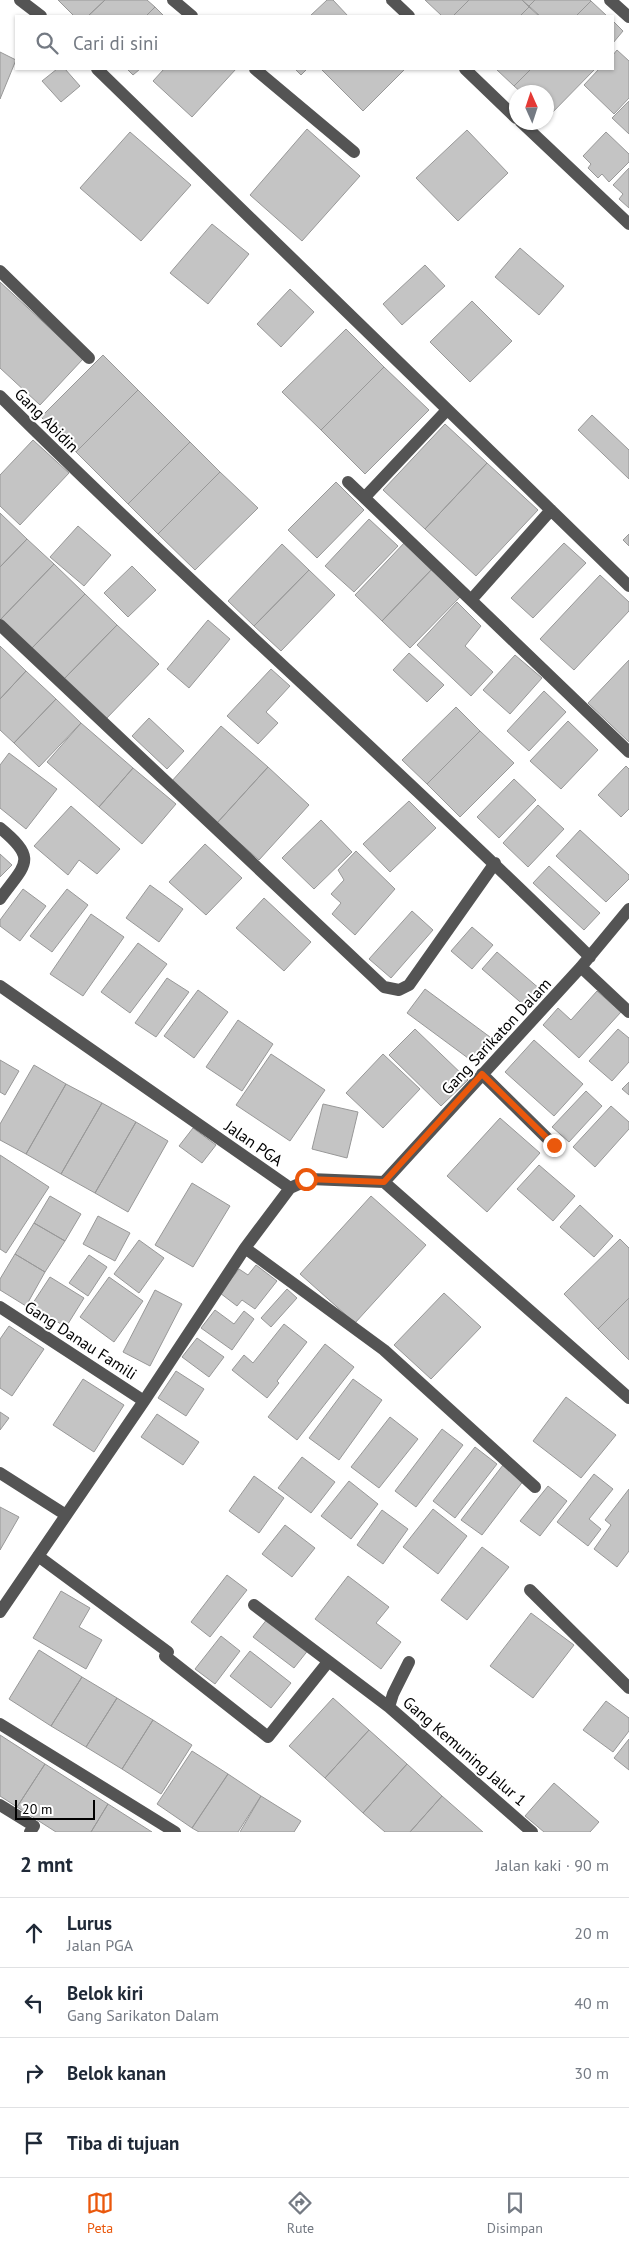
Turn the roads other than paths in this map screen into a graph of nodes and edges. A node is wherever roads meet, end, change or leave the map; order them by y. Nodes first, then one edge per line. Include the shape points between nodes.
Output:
1 (20, 0) edge
2 (173, 0) edge
3 (392, 0) edge
4 (610, 0) edge
5 (40, 15) edge
6 (191, 15) edge
7 (408, 15) edge
8 (629, 17) edge
9 (98, 70) edge
10 (256, 70) edge
11 (466, 70) edge
12 (509, 111) edge
13 (529, 130) edge
14 (354, 152) dead end
15 (629, 224) edge
16 (0, 271) edge
17 (89, 358) dead end
18 (0, 396) edge
19 (447, 410) junction
20 (348, 482) dead end
21 (365, 497) junction
22 (551, 510) junction
23 (629, 586) edge
24 (471, 600) junction
25 (0, 625) edge
26 (629, 752) edge
27 (0, 828) edge
28 (495, 863) junction
29 (0, 899) edge
30 (629, 909) edge
31 (585, 962) junction
32 (0, 986) edge
33 (629, 1012) edge
34 (482, 1074) junction
35 (554, 1145) dead end
36 (384, 1182) junction
37 (290, 1188) junction
38 (245, 1248) junction
39 (0, 1307) edge
40 (629, 1398) edge
41 (144, 1401) junction
42 (0, 1473) edge
43 (535, 1486) dead end
44 (66, 1515) junction
45 (38, 1556) junction
46 (530, 1590) dead end
47 (254, 1606) dead end
48 (0, 1612) edge
49 (328, 1662) junction
50 (409, 1662) dead end
51 (629, 1688) edge
52 (389, 1707) junction
53 (0, 1724) edge
54 (0, 1805) edge
55 (30, 1832) edge
56 (175, 1832) edge
57 (532, 1832) edge

1 - 5 street
2 - 6 street
3 - 7 street
4 - 8 street
9 - 19 street
10 - 14 street
11 - 12 street
13 - 15 street
16 - 17 street
18 - 28 street, Gang Abidin
19 - 21 street
19 - 22 street
20 - 21 street
21 - 24 street
22 - 23 street
22 - 24 street
24 - 26 street
25 - 28 street via 384,987 399,990 409,985
27 - 29 street via 20,844 25,861
28 - 31 street, Gang Abidin
30 - 31 street, Gang Sarikaton Dalam
31 - 33 street, Gang Abidin
31 - 34 street, Gang Sarikaton Dalam
32 - 37 street, Jalan PGA
34 - 35 street
34 - 36 street, Gang Sarikaton Dalam
36 - 37 street, Jalan PGA via 310,1178
36 - 40 street
37 - 38 street
38 - 41 street
38 - 43 street via 384,1350
39 - 41 street, Gang Danau Famili
41 - 44 street
42 - 44 street
44 - 45 street
45 - 48 street
45 - 49 street via 168,1652 165,1656 268,1737
46 - 51 street
47 - 49 street
49 - 52 street
50 - 52 street, Gang Kemuning Jalur 1 via 392,1694
52 - 57 street, Gang Kemuning Jalur 1
53 - 56 street
54 - 55 street via 34,1826

